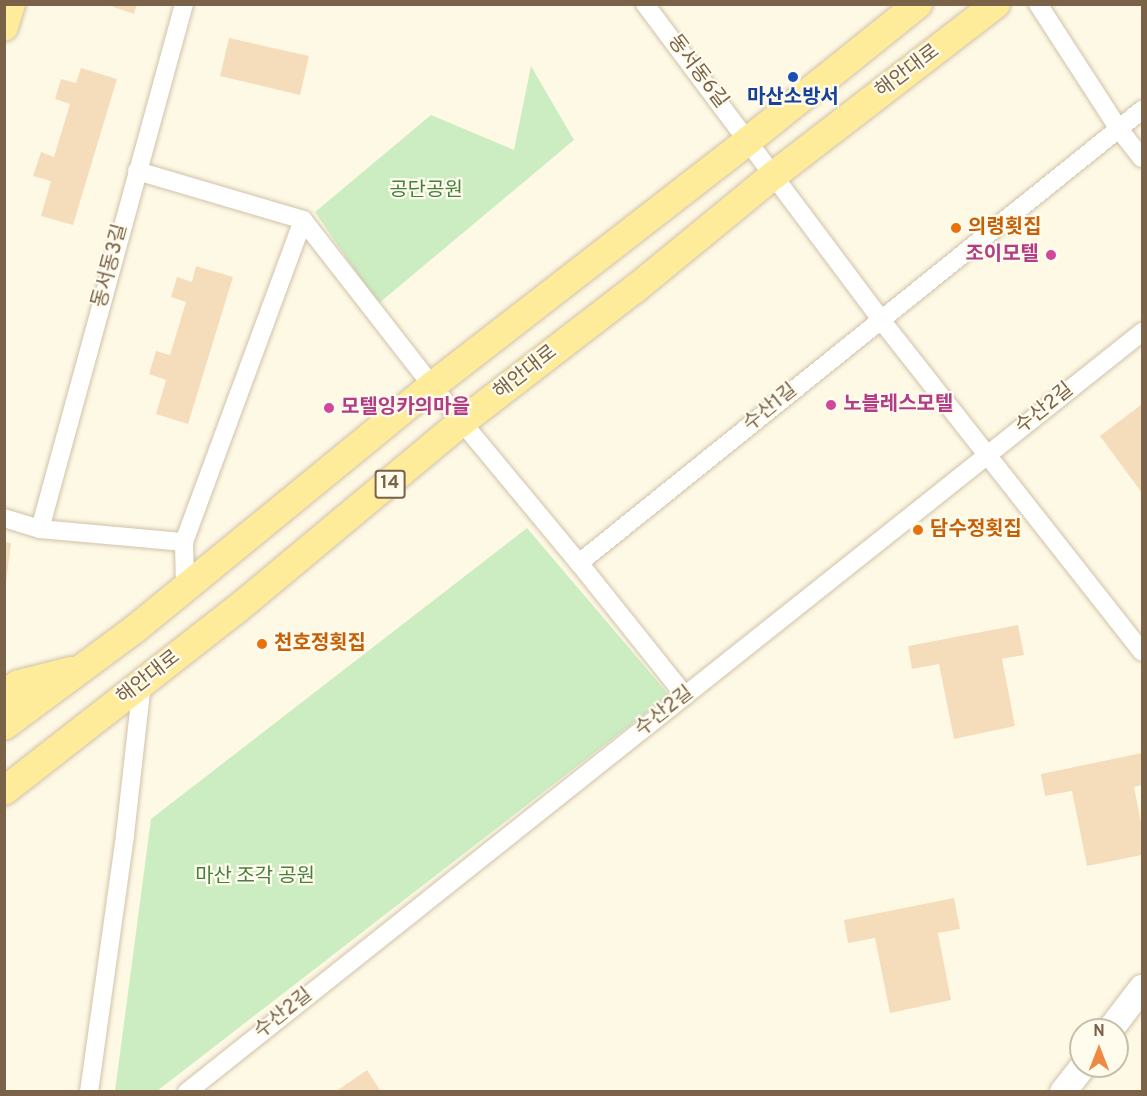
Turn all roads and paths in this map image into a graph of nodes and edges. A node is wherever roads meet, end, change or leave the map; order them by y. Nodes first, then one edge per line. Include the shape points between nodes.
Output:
1 (11, 4) edge
2 (184, 4) edge
3 (645, 4) edge
4 (918, 4) edge
5 (996, 4) edge
6 (1038, 4) edge
7 (4, 27) edge
8 (1143, 110) edge
9 (1119, 129) junction
10 (748, 140) junction
11 (1143, 158) edge
12 (137, 171) junction
13 (774, 175) junction
14 (303, 220) junction
15 (881, 320) junction
16 (1143, 332) edge
17 (432, 386) junction
18 (462, 422) junction
19 (987, 456) junction
20 (4, 518) edge
21 (40, 529) junction
22 (184, 542) junction
23 (579, 563) junction
24 (185, 586) junction
25 (1143, 652) edge
26 (85, 668) junction
27 (142, 683) junction
28 (4, 694) edge
29 (685, 696) junction
30 (4, 726) edge
31 (32, 771) junction
32 (4, 779) edge
33 (4, 791) edge
34 (1143, 988) edge
35 (1119, 1018) edge
36 (1074, 1078) edge
37 (89, 1092) edge
38 (187, 1092) edge
39 (1063, 1092) edge

1 - 7 main road
2 - 12 street, 동서동3길
3 - 10 street, 동서동6길
4 - 10 main road
5 - 13 main road, 해안대로
6 - 9 street
8 - 9 street, 수산1길
9 - 11 street
9 - 15 street, 수산1길
10 - 13 street, 동서동6길
10 - 17 main road
12 - 14 street
12 - 21 street, 동서동3길
13 - 15 street, 동서동6길
13 - 18 main road, 해안대로 / 14 via 635,289
14 - 17 street
14 - 22 street
15 - 19 street, 동서동6길
15 - 23 street, 수산1길
16 - 19 street, 수산2길
17 - 18 street
17 - 24 main road
18 - 23 street
18 - 27 main road, 해안대로 / 14 via 368,503
19 - 25 street, 동서동6길
19 - 29 street, 수산2길
20 - 21 street
21 - 22 street
22 - 24 street
23 - 29 street
24 - 26 main road
26 - 28 main road via 18,684
26 - 30 main road
27 - 31 main road, 해안대로 / 14
27 - 37 street
29 - 38 street, 수산2길
31 - 32 main road
31 - 33 main road, 해안대로 / 14
34 - 35 main road
36 - 39 main road

